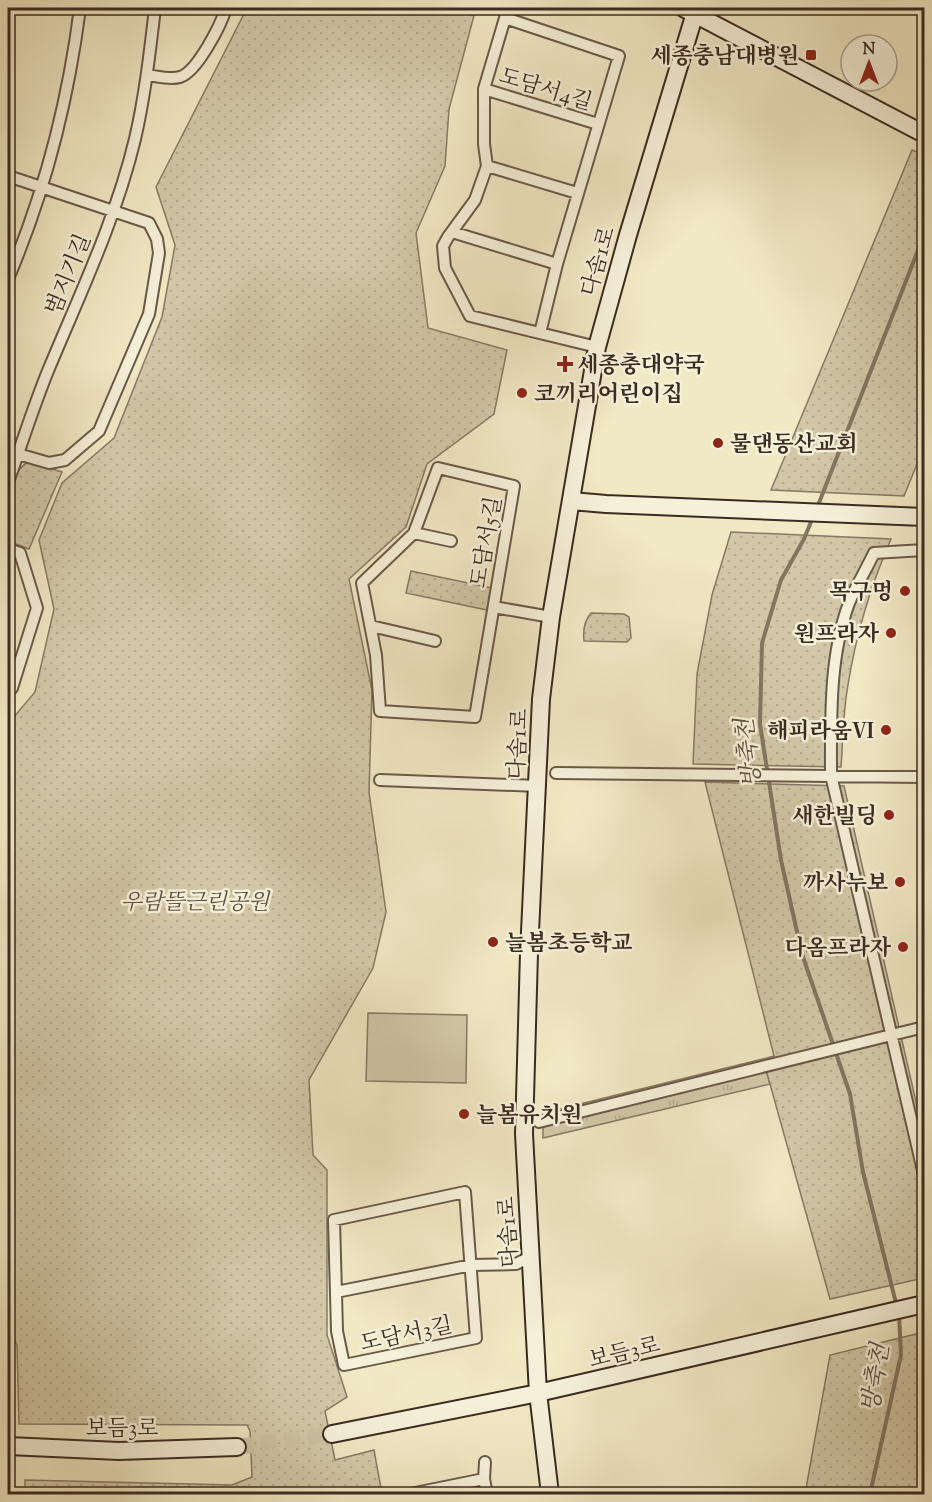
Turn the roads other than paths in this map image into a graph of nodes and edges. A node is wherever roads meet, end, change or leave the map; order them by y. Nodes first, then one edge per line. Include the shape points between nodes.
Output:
1 (80, 8) edge
2 (155, 8) edge
3 (226, 8) edge
4 (689, 10) edge
5 (507, 13) edge
6 (147, 75) junction
7 (484, 89) junction
8 (598, 124) junction
9 (924, 134) edge
10 (487, 166) junction
11 (8, 176) edge
12 (42, 188) junction
13 (578, 193) junction
14 (113, 212) junction
15 (452, 232) junction
16 (557, 264) junction
17 (8, 279) edge
18 (540, 333) junction
19 (597, 348) junction
20 (18, 454) junction
21 (8, 482) edge
22 (571, 501) junction
23 (924, 517) edge
24 (414, 533) junction
25 (451, 541) dead end
26 (8, 549) edge
27 (924, 550) edge
28 (494, 607) junction
29 (551, 617) junction
30 (371, 626) junction
31 (435, 641) dead end
32 (8, 688) edge
33 (556, 773) dead end
34 (831, 775) junction
35 (924, 777) edge
36 (380, 780) dead end
37 (537, 786) junction
38 (924, 1027) edge
39 (892, 1035) junction
40 (539, 1122) dead end
41 (924, 1175) edge
42 (532, 1256) junction
43 (472, 1265) junction
44 (336, 1292) junction
45 (924, 1304) edge
46 (538, 1393) junction
47 (332, 1434) tunnel mouth
48 (8, 1446) edge
49 (237, 1447) tunnel mouth
50 (485, 1462) dead end
51 (484, 1479) junction
52 (410, 1494) edge
53 (487, 1494) edge
54 (550, 1494) edge

1 - 12 street via 73,63
2 - 6 street, 범지기길
3 - 6 street via 209,43 187,74 176,79
4 - 9 street
4 - 19 street, 다솜1로
5 - 7 street, 도담서4길
5 - 8 street, 도담서4길 via 619,56
6 - 14 street, 범지기길 via 135,139
7 - 8 street, 도담서4길
7 - 10 street, 도담서4길
8 - 13 street, 도담서4길
10 - 13 street
10 - 15 street, 도담서4길 via 475,200
11 - 12 street
12 - 14 street
12 - 17 street
13 - 16 street, 도담서4길
14 - 20 street, 범지기길
14 - 20 street via 149,223 157,239 159,253 149,314 99,431 65,460 49,463
15 - 16 street
15 - 18 street, 도담서4길 via 443,246 446,268 470,316
16 - 18 street, 도담서4길
18 - 19 street, 도담서4길
19 - 22 street, 다솜1로
20 - 21 street, 범지기길
22 - 23 street
22 - 29 street, 다솜1로
24 - 25 street, 도담서5길
24 - 28 street, 도담서5길 via 438,468 514,486
24 - 30 street, 도담서5길 via 362,583
26 - 32 street via 20,553 37,608 12,688
27 - 34 street via 874,554 849,603 836,655
28 - 29 street, 도담서5길
28 - 30 street, 도담서5길 via 475,717 380,711
29 - 37 street, 다솜1로 via 541,699
30 - 31 street
33 - 34 street
34 - 35 street
34 - 39 street
36 - 37 street
37 - 42 street, 다솜1로 via 524,1125
38 - 39 street
39 - 40 street
39 - 41 street
42 - 43 street via 516,1264
42 - 46 street, 다솜1로
43 - 44 street
43 - 44 street, 도담서3길 via 465,1192 334,1220
43 - 44 street, 도담서3길 via 476,1338 344,1365 336,1331
45 - 46 street, 보듬3로
46 - 47 street, 보듬3로
46 - 54 street, 다솜1로
48 - 49 street, 보듬3로 via 119,1451
50 - 51 street
51 - 52 street
51 - 53 street

